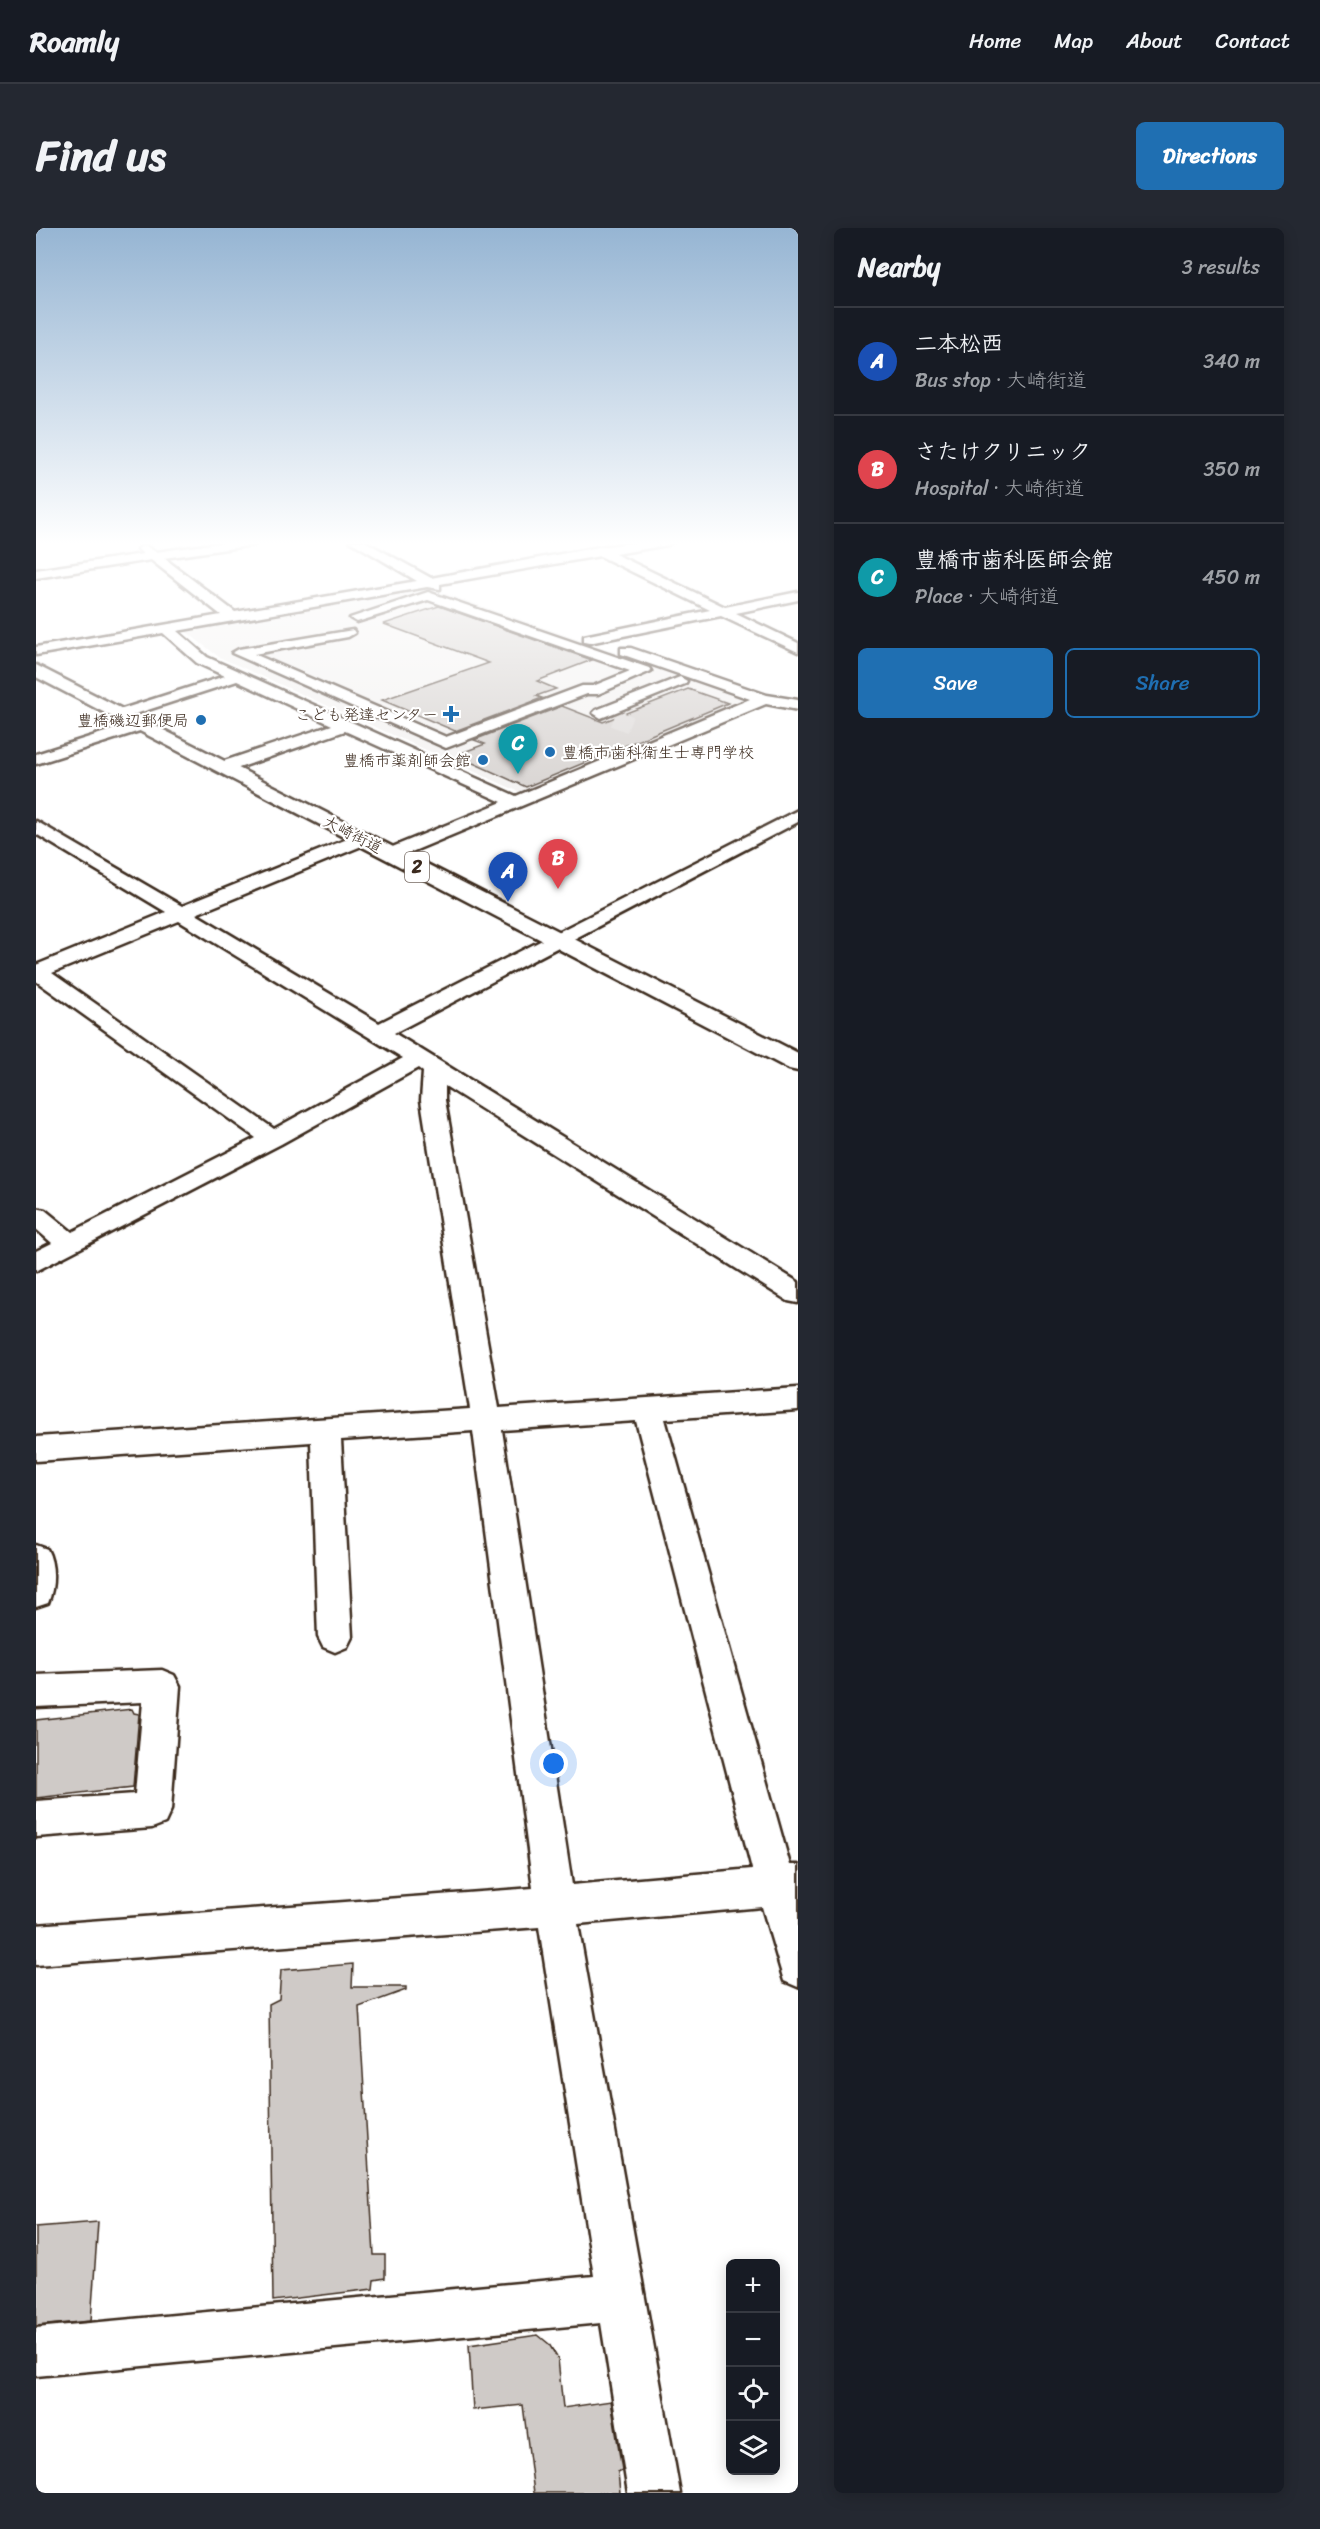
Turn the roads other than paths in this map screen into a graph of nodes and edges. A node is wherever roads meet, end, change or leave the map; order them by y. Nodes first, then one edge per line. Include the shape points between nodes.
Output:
1 (60, 647) edge
2 (187, 647) edge
3 (229, 647) edge
4 (277, 647) edge
5 (572, 647) edge
6 (611, 647) edge
7 (36, 651) edge
8 (239, 653) junction
9 (618, 663) junction
10 (36, 670) edge
11 (239, 676) junction
12 (591, 678) junction
13 (680, 681) dead end
14 (562, 698) junction
15 (764, 699) junction
16 (357, 704) junction
17 (798, 705) edge
18 (121, 714) junction
19 (325, 715) junction
20 (143, 725) junction
21 (346, 725) junction
22 (647, 731) tunnel mouth
23 (668, 739) junction
24 (36, 759) edge
25 (224, 767) junction
26 (516, 802) junction
27 (798, 815) edge
28 (36, 826) edge
29 (363, 840) junction
30 (391, 854) junction
31 (179, 914) junction
32 (557, 939) junction
33 (36, 972) edge
34 (378, 1032) junction
35 (798, 1063) edge
36 (426, 1064) junction
37 (273, 1139) junction
38 (36, 1216) edge
39 (70, 1244) junction
40 (36, 1262) edge
41 (798, 1294) edge
42 (798, 1399) edge
43 (648, 1409) junction
44 (486, 1420) junction
45 (325, 1430) junction
46 (36, 1449) edge
47 (36, 1558) edge
48 (36, 1593) edge
49 (335, 1637) dead end
50 (36, 1691) edge
51 (36, 1819) edge
52 (787, 1885) edge
53 (555, 1906) junction
54 (36, 1945) edge
55 (798, 1967) edge
56 (622, 2297) junction
57 (36, 2352) edge
58 (654, 2493) edge

1 - 7 street
2 - 11 street via 202,660
3 - 8 street
4 - 8 street
5 - 9 street
6 - 15 street
8 - 16 street
9 - 12 street
9 - 12 street via 644,671 593,691
10 - 18 main road, 大崎街道 / 2
11 - 18 street
11 - 19 street
12 - 14 street
13 - 14 street via 607,716
14 - 16 street via 446,743
15 - 17 street
15 - 23 street
16 - 19 street
18 - 20 main road, 大崎街道 / 2
19 - 21 street
20 - 24 street
20 - 25 main road, 大崎街道 / 2
21 - 25 street
21 - 26 street
22 - 23 street
23 - 26 street
25 - 29 main road, 大崎街道 / 2
26 - 30 street
27 - 32 street
28 - 31 street
29 - 30 main road, 大崎街道 / 2
29 - 31 street
30 - 32 main road, 大崎街道 / 2
31 - 33 street
31 - 34 street
32 - 34 street
32 - 35 main road, 大崎街道 / 2
33 - 37 street
34 - 36 street
36 - 37 street
36 - 41 street
36 - 44 street
37 - 39 street
38 - 39 street
39 - 40 street
42 - 43 street
43 - 44 street
43 - 52 street
44 - 45 street
44 - 53 street
45 - 46 street
45 - 49 street
47 - 48 street
50 - 51 street via 162,1686 152,1810
52 - 53 street
52 - 55 street
53 - 54 street
53 - 56 street
56 - 57 street
56 - 58 street

